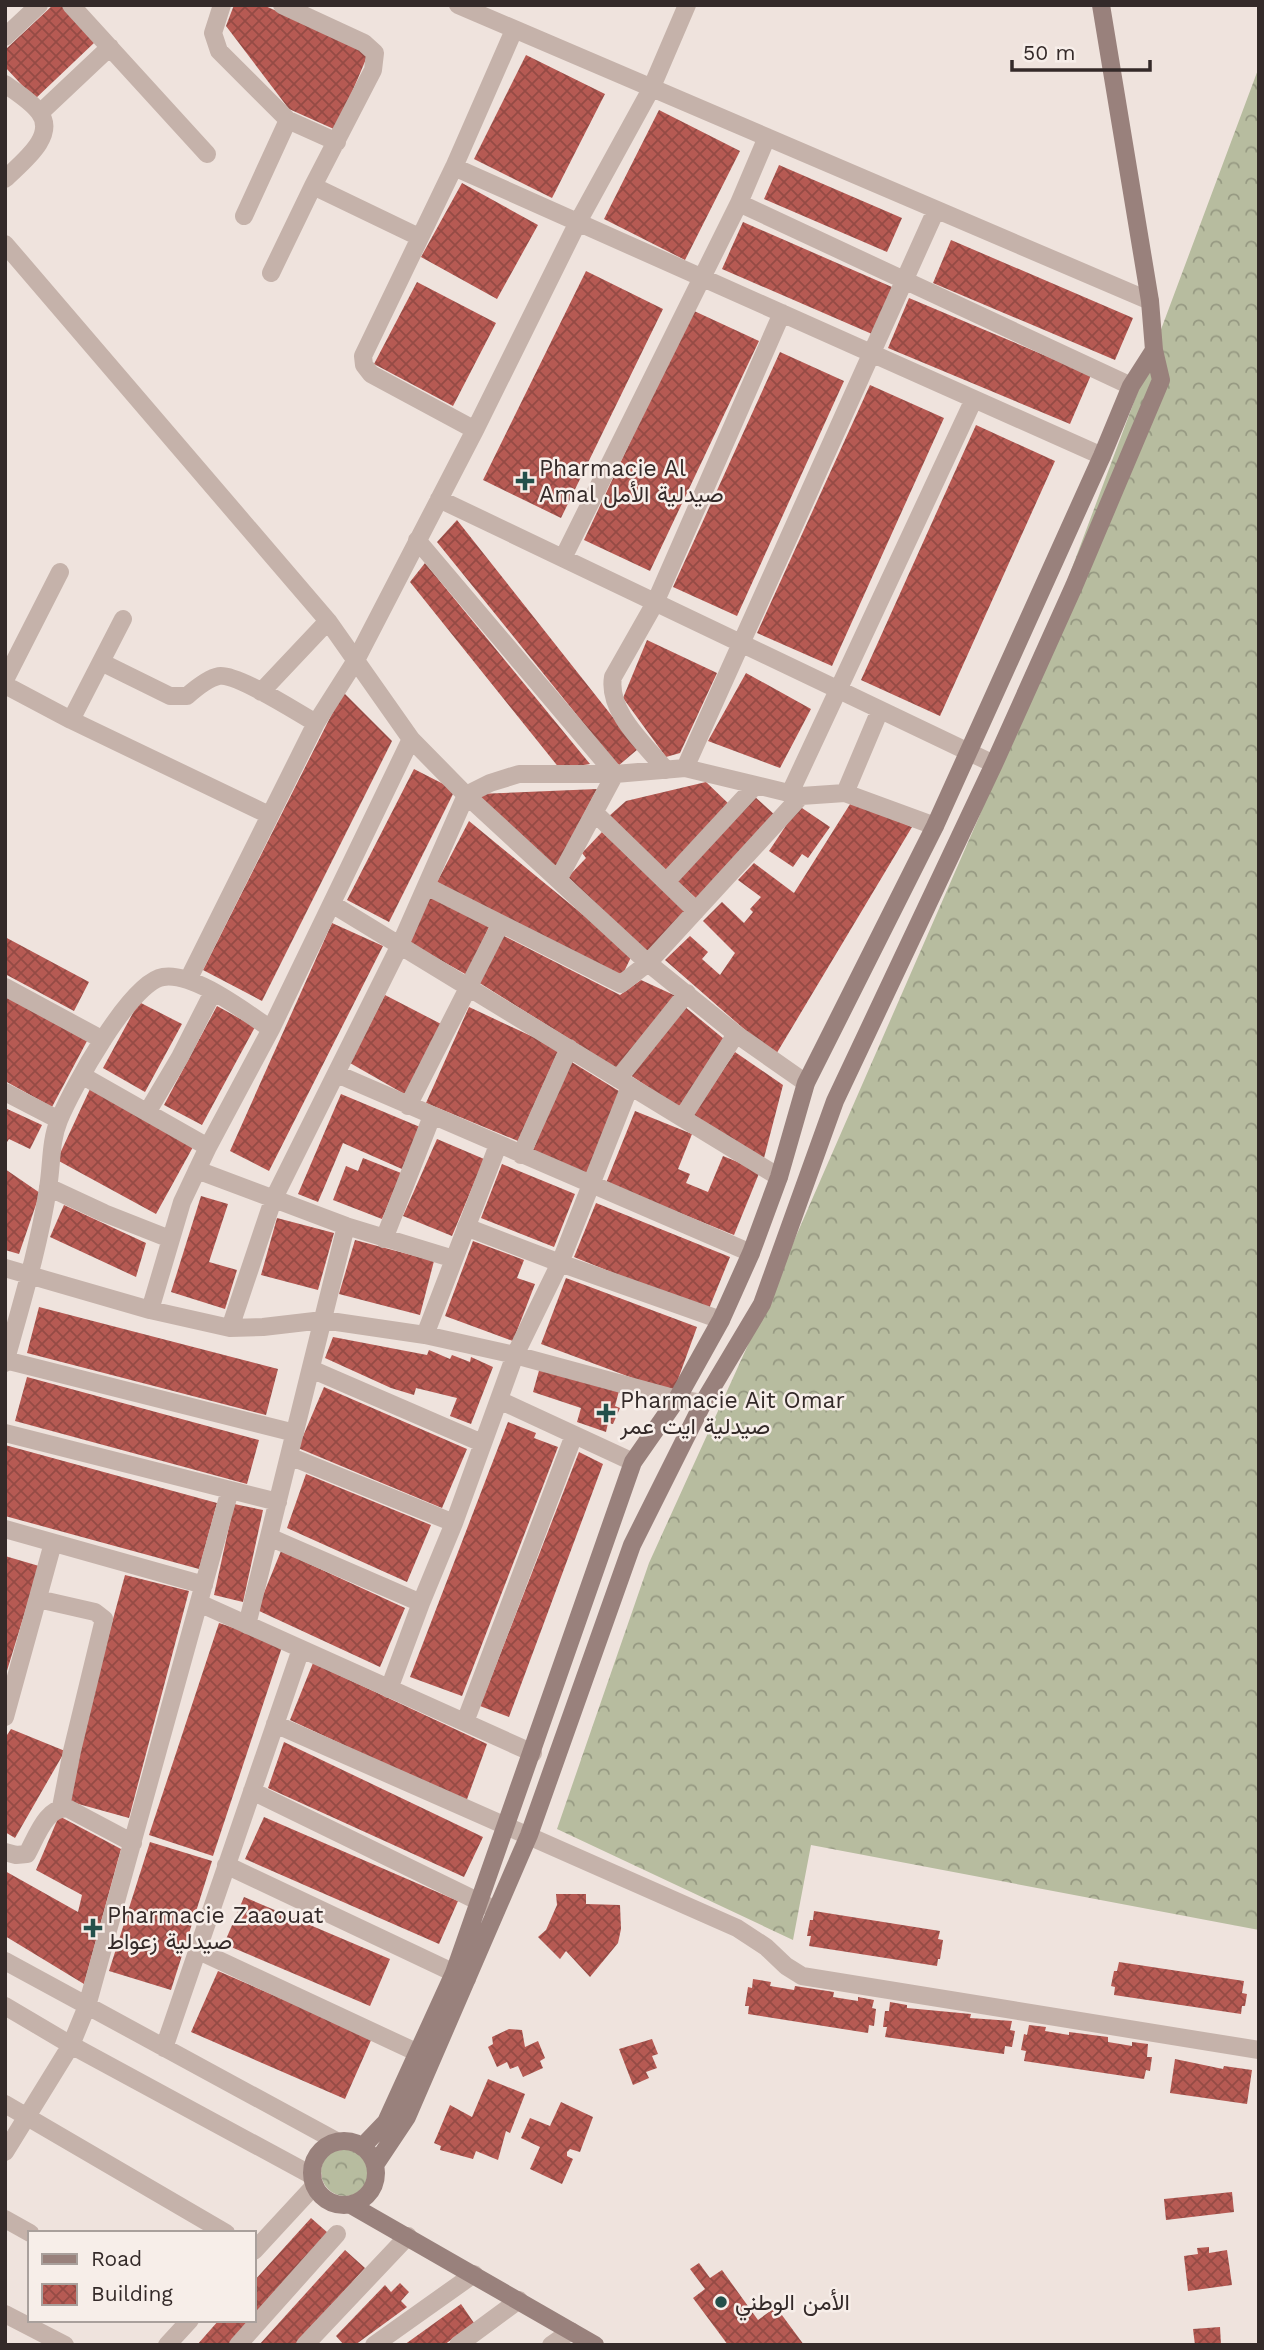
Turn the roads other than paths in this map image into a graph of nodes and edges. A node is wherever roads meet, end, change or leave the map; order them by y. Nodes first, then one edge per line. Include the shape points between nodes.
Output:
1 (39, 5) edge
2 (71, 5) edge
3 (222, 5) edge
4 (282, 5) edge
5 (458, 5) edge
6 (687, 5) edge
7 (1101, 5) edge
8 (304, 10) edge
9 (514, 30) junction
10 (5, 37) edge
11 (110, 47) junction
12 (5, 84) edge
13 (651, 89) junction
14 (40, 113) junction
15 (288, 120) junction
16 (767, 137) junction
17 (337, 142) junction
18 (207, 154) dead end
19 (454, 167) junction
20 (5, 179) edge
21 (313, 186) junction
22 (738, 203) junction
23 (936, 210) junction
24 (244, 216) dead end
25 (578, 222) junction
26 (419, 237) junction
27 (5, 244) edge
28 (271, 273) dead end
29 (702, 277) junction
30 (904, 281) junction
31 (1150, 301) junction
32 (782, 313) junction
33 (1154, 349) junction
34 (872, 354) junction
35 (1130, 386) junction
36 (974, 399) junction
37 (475, 430) junction
38 (1102, 456) junction
39 (439, 499) junction
40 (418, 540) junction
41 (563, 558) junction
42 (60, 572) dead end
43 (655, 603) junction
44 (123, 619) dead end
45 (328, 621) junction
46 (741, 644) junction
47 (356, 660) junction
48 (101, 662) junction
49 (5, 682) edge
50 (838, 690) junction
51 (261, 692) junction
52 (880, 710) junction
53 (71, 720) junction
54 (316, 723) junction
55 (411, 739) junction
56 (970, 753) junction
57 (994, 764) junction
58 (685, 768) junction
59 (666, 769) junction
60 (615, 774) junction
61 (755, 786) junction
62 (845, 793) junction
63 (796, 794) junction
64 (466, 795) junction
65 (595, 813) junction
66 (269, 815) junction
67 (935, 826) junction
68 (559, 878) junction
69 (666, 882) junction
70 (426, 886) junction
71 (332, 904) junction
72 (696, 911) junction
73 (500, 925) junction
74 (400, 945) junction
75 (648, 962) junction
76 (188, 980) junction
77 (5, 987) edge
78 (467, 987) junction
79 (213, 992) junction
80 (687, 993) junction
81 (271, 1029) junction
82 (736, 1034) junction
83 (103, 1040) junction
84 (569, 1048) junction
85 (337, 1074) junction
86 (83, 1076) junction
87 (624, 1083) junction
88 (806, 1083) junction
89 (5, 1092) edge
90 (408, 1106) junction
91 (148, 1111) junction
92 (432, 1116) junction
93 (682, 1118) junction
94 (59, 1120) junction
95 (498, 1145) junction
96 (208, 1147) junction
97 (521, 1155) junction
98 (197, 1170) junction
99 (779, 1177) junction
100 (592, 1185) junction
101 (48, 1187) junction
102 (273, 1200) junction
103 (346, 1226) junction
104 (467, 1227) junction
105 (170, 1238) junction
106 (384, 1238) junction
107 (751, 1253) junction
108 (454, 1259) junction
109 (560, 1264) junction
110 (5, 1268) edge
111 (30, 1275) junction
112 (150, 1310) junction
113 (323, 1320) junction
114 (721, 1320) junction
115 (230, 1328) junction
116 (425, 1335) junction
117 (515, 1355) junction
118 (5, 1361) edge
119 (311, 1369) junction
120 (677, 1399) junction
121 (499, 1400) junction
122 (703, 1403) junction
123 (5, 1433) edge
124 (295, 1433) junction
125 (574, 1435) junction
126 (482, 1443) junction
127 (289, 1456) junction
128 (633, 1462) junction
129 (230, 1490) junction
130 (278, 1502) junction
131 (454, 1523) junction
132 (5, 1529) edge
133 (269, 1537) junction
134 (53, 1543) junction
135 (204, 1585) junction
136 (38, 1599) junction
137 (199, 1603) junction
138 (421, 1603) junction
139 (247, 1625) junction
140 (301, 1649) junction
141 (389, 1689) junction
142 (5, 1717) edge
143 (465, 1722) junction
144 (275, 1724) junction
145 (533, 1753) junction
146 (252, 1791) junction
147 (61, 1807) junction
148 (506, 1825) junction
149 (529, 1835) junction
150 (133, 1843) junction
151 (5, 1852) edge
152 (226, 1865) junction
153 (488, 1905) junction
154 (197, 1950) junction
155 (5, 1961) edge
156 (460, 1976) junction
157 (5, 2006) edge
158 (87, 2006) junction
159 (71, 2045) junction
160 (164, 2048) junction
161 (1259, 2050) edge
162 (425, 2056) junction
163 (5, 2104) edge
164 (28, 2117) junction
165 (338, 2142) junction
166 (362, 2147) junction
167 (5, 2152) edge
168 (375, 2165) junction
169 (314, 2180) junction
170 (372, 2190) junction
171 (351, 2205) junction
172 (5, 2219) edge
173 (223, 2231) edge
174 (28, 2232) edge
175 (401, 2232) junction
176 (337, 2234) dead end
177 (256, 2248) edge
178 (474, 2274) junction
179 (519, 2300) junction
180 (5, 2314) edge
181 (188, 2322) edge
182 (571, 2331) junction
183 (65, 2345) edge
184 (167, 2345) edge
185 (238, 2345) edge
186 (305, 2345) edge
187 (374, 2345) edge
188 (458, 2345) edge
189 (551, 2345) edge
190 (595, 2345) edge

1 - 10 street
2 - 11 street
3 - 15 street via 213,33 219,51
4 - 8 street
5 - 9 street
6 - 13 street
7 - 31 street
8 - 17 street via 375,53 373,70
9 - 13 street
9 - 19 street
11 - 14 street
11 - 18 street
12 - 14 street
13 - 16 street
13 - 25 street
14 - 20 street via 45,130 42,139
15 - 17 street
15 - 24 street
16 - 22 street
16 - 23 street
17 - 21 street
19 - 25 street
19 - 26 street
21 - 26 street
21 - 28 street
22 - 29 street
22 - 30 street
23 - 30 street
23 - 31 street
25 - 29 street
25 - 37 street
26 - 37 street via 366,345 364,365 371,374
27 - 45 street
29 - 32 street
29 - 41 street
30 - 34 street
30 - 35 street
31 - 33 street
32 - 34 street
32 - 43 street
33 - 35 street
33 - 57 street via 1161,380
34 - 36 street
34 - 46 street
35 - 38 street
36 - 38 street
36 - 50 street
37 - 39 street
38 - 56 street
39 - 40 street
39 - 41 street
40 - 47 street
40 - 60 street
41 - 43 street
42 - 49 street
43 - 46 street
43 - 59 street via 611,688 623,717
44 - 48 street
45 - 47 street
45 - 51 street
46 - 50 street
46 - 58 street
47 - 54 street
47 - 55 street
48 - 51 street via 170,696 187,696 218,676
48 - 53 street
49 - 53 street
50 - 52 street
50 - 63 street
51 - 54 street
52 - 56 street
52 - 62 street
53 - 66 street
54 - 66 street
55 - 64 street
55 - 71 street
56 - 57 street
56 - 67 street
57 - 122 street via 835,1101 762,1304
58 - 59 street
58 - 61 street
59 - 60 street
60 - 64 street via 519,774
60 - 65 street
61 - 63 street
61 - 69 street
62 - 63 street
62 - 67 street
63 - 72 street
64 - 68 street
64 - 70 street
65 - 68 street
65 - 69 street
66 - 76 street
67 - 88 street
68 - 75 street
69 - 72 street
70 - 73 street
70 - 74 street
71 - 74 street
71 - 81 street
72 - 75 street
73 - 75 street via 619,984
73 - 78 street
74 - 78 street
74 - 85 street
75 - 80 street
76 - 79 street
76 - 83 street via 154,979 132,998
77 - 83 street
78 - 84 street
78 - 90 street
79 - 81 street
79 - 91 street
80 - 82 street
80 - 87 street
81 - 96 street
82 - 88 street
82 - 93 street
83 - 86 street
84 - 87 street
84 - 97 street
85 - 90 street
85 - 102 street
86 - 91 street
86 - 94 street
87 - 93 street
87 - 100 street
88 - 99 street
89 - 94 street
90 - 92 street
91 - 96 street
92 - 95 street
92 - 106 street
93 - 99 street
94 - 101 street
95 - 97 street
95 - 104 street
96 - 98 street
97 - 100 street
98 - 102 street
98 - 105 street
99 - 107 street
100 - 107 street
100 - 109 street
101 - 105 street
101 - 111 street
102 - 103 street
102 - 115 street
103 - 106 street
103 - 113 street
104 - 108 street
104 - 109 street
105 - 112 street
106 - 108 street
107 - 114 street
108 - 116 street
109 - 114 street
109 - 117 street
110 - 111 street
111 - 112 street
111 - 118 street
112 - 115 street
113 - 115 street
113 - 116 street
113 - 119 street
114 - 120 street
116 - 117 street
117 - 120 street
117 - 121 street
118 - 124 street
119 - 124 street
119 - 126 street
120 - 122 street
120 - 128 street
121 - 125 street
121 - 126 street
122 - 149 street via 632,1545
123 - 129 street
124 - 127 street
125 - 128 street
125 - 143 street
126 - 131 street
127 - 130 street
127 - 131 street
128 - 145 street
129 - 130 street
129 - 135 street
130 - 133 street
131 - 138 street
132 - 134 street
133 - 138 street
133 - 139 street
134 - 135 street
134 - 136 street
135 - 137 street
136 - 142 street
136 - 147 street via 95,1612 104,1619
137 - 139 street
137 - 150 street
138 - 141 street
139 - 140 street
140 - 141 street
140 - 144 street
141 - 143 street
143 - 145 street
144 - 146 street
144 - 148 street
145 - 148 street
146 - 152 street
146 - 153 street
147 - 150 street
147 - 151 street via 44,1824 27,1854
148 - 149 street
148 - 153 street
149 - 153 street
149 - 161 street via 737,1928 802,1976
150 - 158 street
152 - 154 street
152 - 156 street
153 - 156 street
154 - 160 street
154 - 162 street
155 - 158 street
156 - 162 street
157 - 159 street
158 - 159 street
158 - 160 street
159 - 164 street
159 - 169 street
160 - 165 street
162 - 166 street via 386,2122
162 - 168 street via 407,2117
163 - 164 street
164 - 167 street
164 - 173 street
165 - 166 street
165 - 169 street via 316,2158
166 - 168 street
168 - 170 street
169 - 171 street via 325,2199
169 - 177 street
170 - 171 street
170 - 175 street
171 - 175 street
172 - 174 street
175 - 178 street
175 - 186 street
176 - 185 street
178 - 179 street
178 - 187 street
179 - 182 street
179 - 188 street
180 - 183 street
181 - 184 street
182 - 189 street
182 - 190 street

